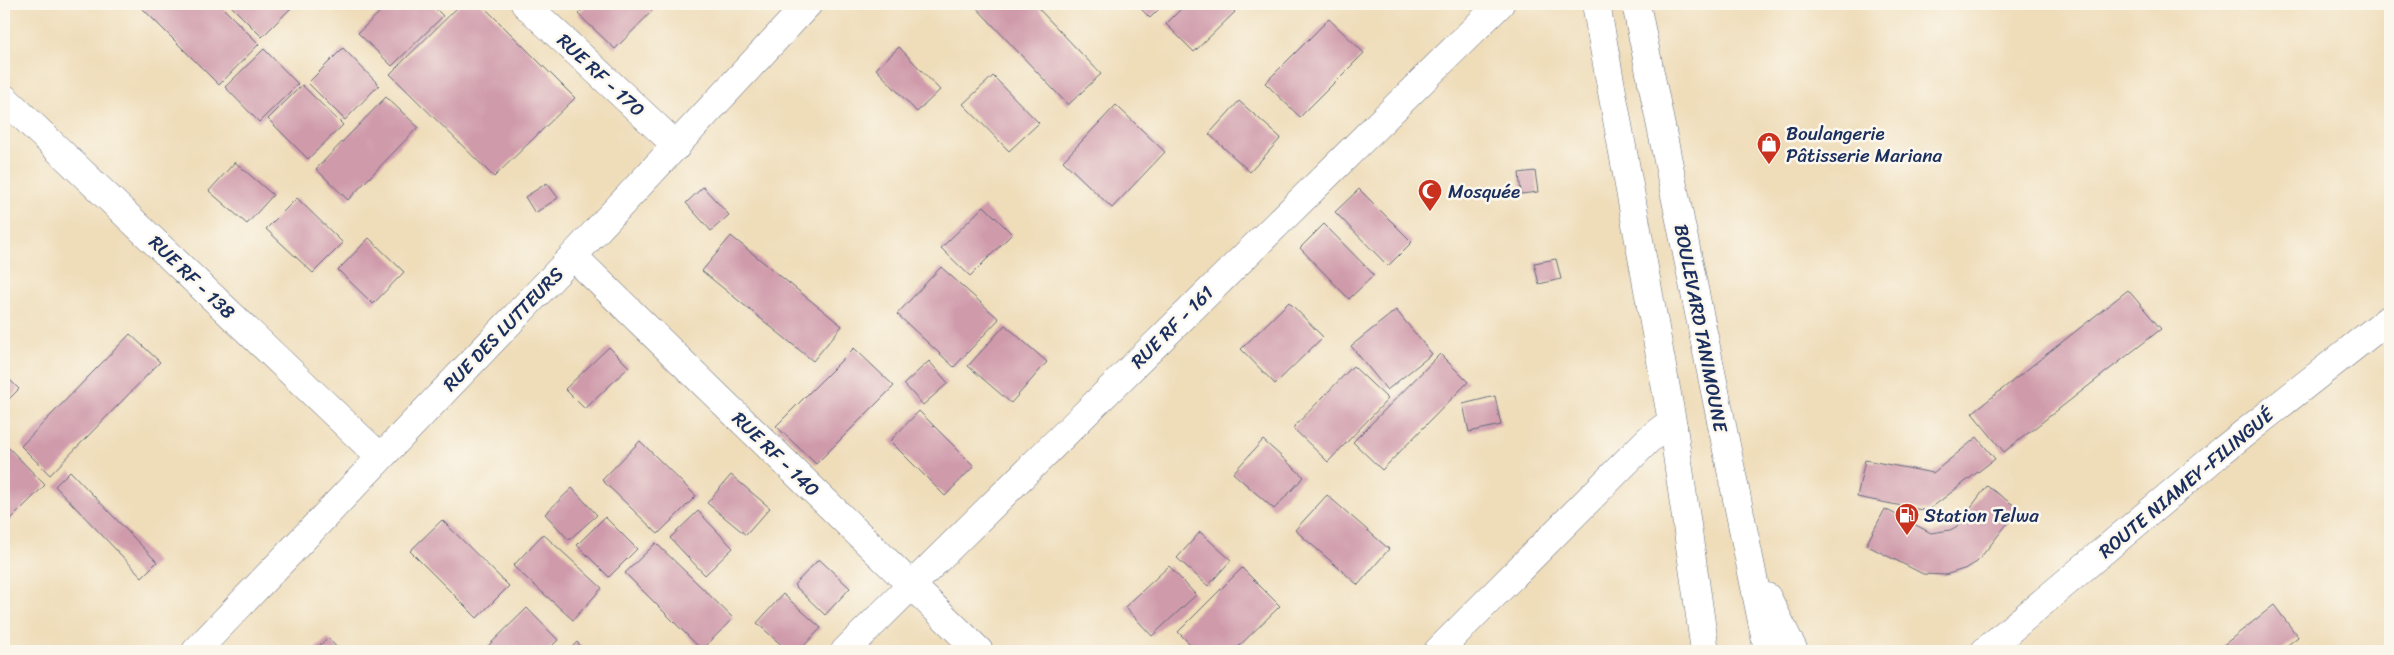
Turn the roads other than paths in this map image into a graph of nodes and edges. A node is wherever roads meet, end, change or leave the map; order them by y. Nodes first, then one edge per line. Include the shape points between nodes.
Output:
1 (525, 4) edge
2 (808, 4) edge
3 (1500, 4) edge
4 (1596, 4) edge
5 (1636, 4) edge
6 (4, 98) edge
7 (677, 146) junction
8 (573, 256) junction
9 (2390, 318) edge
10 (1673, 427) junction
11 (380, 456) junction
12 (1750, 564) junction
13 (910, 584) junction
14 (196, 651) edge
15 (845, 651) edge
16 (979, 651) edge
17 (1438, 651) edge
18 (1705, 651) edge
19 (1768, 651) edge
20 (1794, 651) edge
21 (1985, 651) edge

1 - 7 street, RUE RF - 170
2 - 7 street, RUE DES LUTTEURS
3 - 13 street, RUE RF - 161
4 - 10 street
5 - 12 street, BOULEVARD TANIMOUNE
6 - 11 street, RUE RF - 138
7 - 8 street, RUE DES LUTTEURS
8 - 11 street, RUE DES LUTTEURS
8 - 13 street, RUE RF - 140
9 - 21 street, ROUTE NIAMEY-FILINGUÉ via 2223,450
10 - 17 street via 1663,428 1648,440
10 - 18 street
11 - 14 street, RUE DES LUTTEURS
12 - 19 street, BOULEVARD TANIMOUNE
12 - 20 street
13 - 15 street, RUE RF - 161
13 - 16 street, RUE RF - 140

